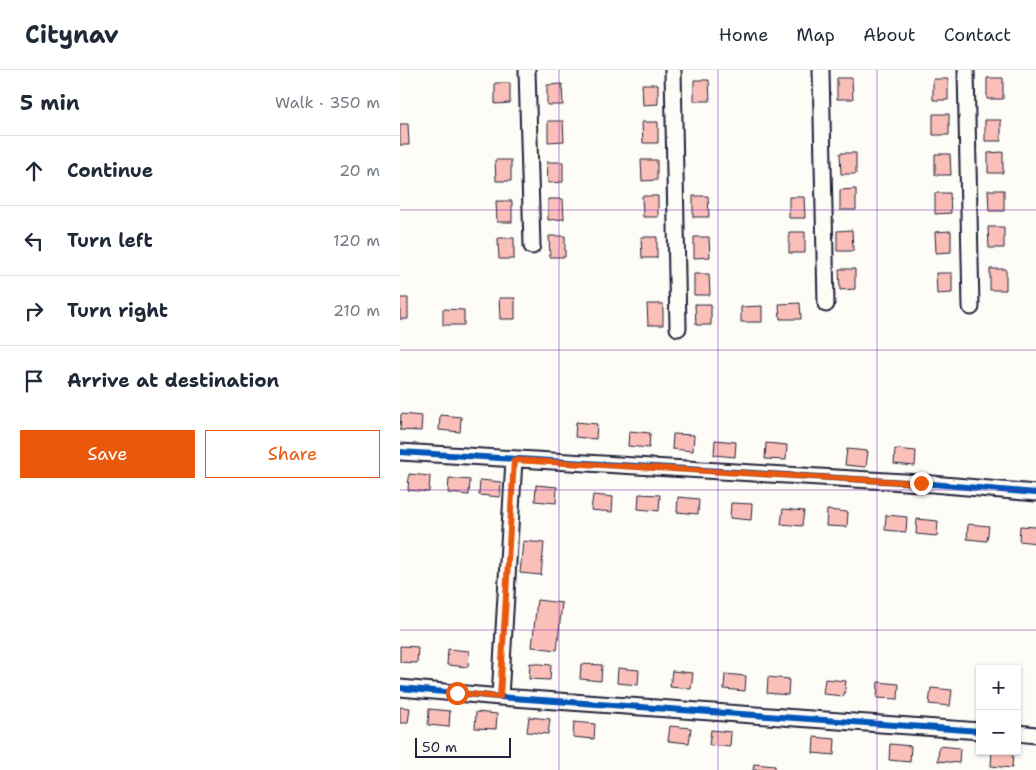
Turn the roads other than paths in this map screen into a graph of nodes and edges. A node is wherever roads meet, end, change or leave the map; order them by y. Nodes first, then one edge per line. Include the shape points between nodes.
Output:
1 (527, 70) edge
2 (673, 70) edge
3 (821, 70) edge
4 (966, 70) edge
5 (532, 246) dead end
6 (826, 304) dead end
7 (971, 307) dead end
8 (678, 328) dead end
9 (400, 452) edge
10 (514, 460) junction
11 (1036, 493) edge
12 (400, 688) edge
13 (500, 697) junction
14 (976, 731) edge
15 (1021, 734) edge
16 (1036, 735) edge

1 - 5 street
2 - 8 street
3 - 6 street
4 - 7 street
9 - 10 street
10 - 11 street via 921,483
10 - 13 street
12 - 13 street
13 - 14 street
15 - 16 street

